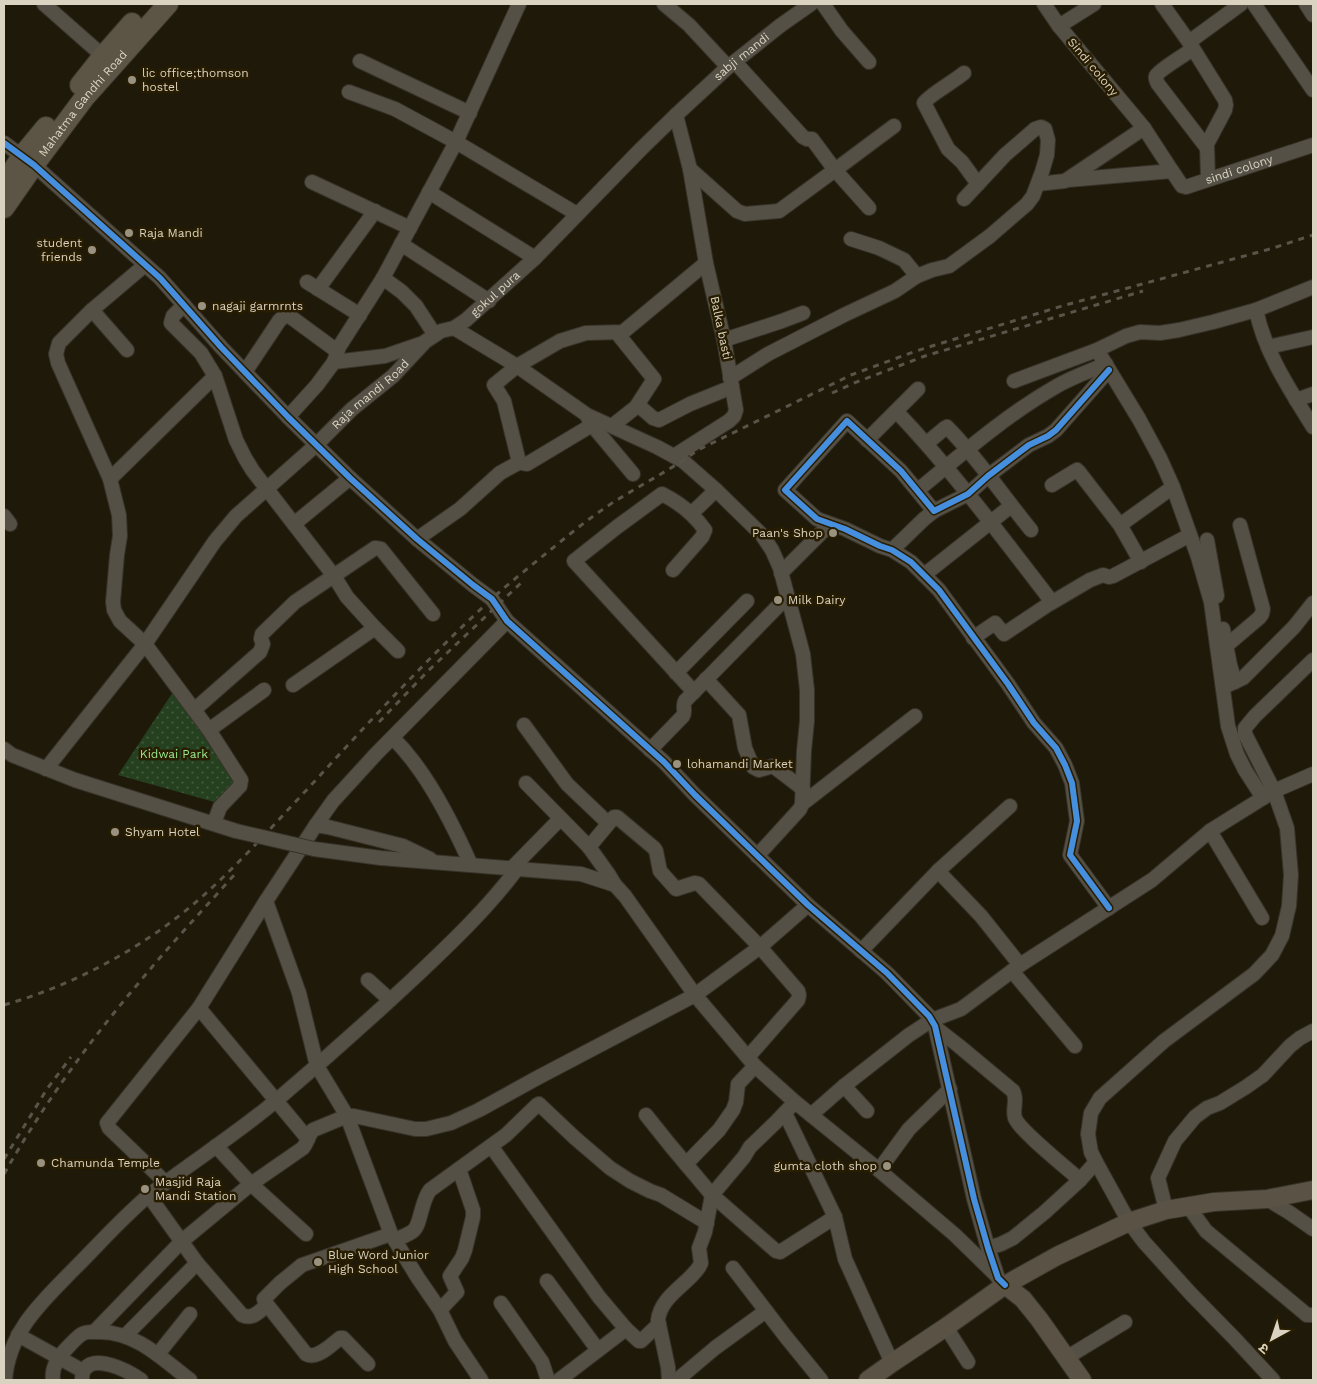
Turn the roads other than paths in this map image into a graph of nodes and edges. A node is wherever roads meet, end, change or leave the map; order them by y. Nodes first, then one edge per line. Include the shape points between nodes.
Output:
1 (44, 4) edge
2 (149, 4) edge
3 (168, 4) edge
4 (519, 4) edge
5 (664, 4) edge
6 (811, 4) edge
7 (823, 4) edge
8 (1044, 4) edge
9 (1094, 4) edge
10 (1241, 4) edge
11 (1254, 4) edge
12 (1306, 4) edge
13 (1164, 5) edge
14 (1313, 15) edge
15 (1059, 26) junction
16 (1191, 46) junction
17 (103, 56) junction
18 (360, 61) dead end
19 (869, 62) dead end
20 (732, 64) junction
21 (964, 73) dead end
22 (1313, 90) edge
23 (349, 92) dead end
24 (470, 112) junction
25 (676, 115) junction
26 (894, 126) dead end
27 (1144, 128) junction
28 (4, 142) edge
29 (456, 142) junction
30 (1313, 145) edge
31 (1207, 148) junction
32 (28, 161) junction
33 (690, 169) junction
34 (835, 170) junction
35 (1172, 171) junction
36 (1208, 179) junction
37 (312, 182) dead end
38 (1053, 182) junction
39 (4, 184) edge
40 (978, 184) junction
41 (428, 192) junction
42 (964, 199) dead end
43 (4, 208) edge
44 (868, 208) dead end
45 (375, 211) junction
46 (578, 214) junction
47 (410, 228) junction
48 (851, 239) dead end
49 (401, 244) junction
50 (535, 258) junction
51 (706, 263) junction
52 (145, 265) junction
53 (917, 276) junction
54 (383, 278) junction
55 (1313, 287) edge
56 (489, 301) junction
57 (184, 305) junction
58 (92, 310) junction
59 (1256, 310) junction
60 (803, 313) dead end
61 (360, 315) junction
62 (454, 328) junction
63 (617, 333) junction
64 (435, 335) junction
65 (1313, 337) edge
66 (724, 340) junction
67 (424, 343) junction
68 (1268, 347) junction
69 (1102, 348) junction
70 (127, 350) dead end
71 (336, 357) junction
72 (517, 366) junction
73 (1107, 367) junction
74 (245, 372) junction
75 (215, 376) junction
76 (1014, 381) dead end
77 (731, 383) junction
78 (918, 389) dead end
79 (1313, 394) edge
80 (1296, 400) junction
81 (638, 405) junction
82 (897, 412) junction
83 (288, 417) junction
84 (589, 420) junction
85 (612, 426) junction
86 (1313, 427) edge
87 (867, 440) junction
88 (927, 443) junction
89 (316, 445) junction
90 (968, 448) junction
91 (674, 456) junction
92 (520, 462) junction
93 (946, 467) junction
94 (633, 474) dead end
95 (988, 476) junction
96 (110, 478) junction
97 (350, 478) junction
98 (1052, 485) dead end
99 (1172, 487) junction
100 (266, 489) junction
101 (716, 490) junction
102 (918, 490) junction
103 (968, 494) junction
104 (1011, 506) junction
105 (934, 512) junction
106 (692, 513) junction
107 (991, 522) junction
108 (294, 524) junction
109 (829, 524) junction
110 (1120, 525) junction
111 (1240, 525) dead end
112 (1031, 530) dead end
113 (1190, 535) junction
114 (417, 539) junction
115 (1207, 540) dead end
116 (892, 550) junction
117 (1141, 562) junction
118 (673, 570) dead end
119 (781, 573) junction
120 (334, 576) junction
121 (924, 576) junction
122 (787, 597) junction
123 (747, 602) dead end
124 (1051, 603) junction
125 (1313, 603) edge
126 (432, 614) dead end
127 (507, 621) junction
128 (375, 628) junction
129 (973, 638) junction
130 (145, 644) junction
131 (1226, 646) junction
132 (398, 651) dead end
133 (1313, 660) edge
134 (676, 673) junction
135 (706, 679) junction
136 (293, 685) dead end
137 (1228, 685) junction
138 (264, 690) dead end
139 (694, 692) junction
140 (194, 710) junction
141 (915, 716) dead end
142 (524, 725) dead end
143 (208, 730) junction
144 (393, 738) junction
145 (4, 749) edge
146 (650, 750) junction
147 (46, 769) junction
148 (1313, 774) edge
149 (526, 783) dead end
150 (803, 789) junction
151 (1268, 795) junction
152 (802, 804) junction
153 (1010, 806) dead end
154 (560, 819) junction
155 (214, 823) junction
156 (608, 823) junction
157 (316, 825) junction
158 (1210, 831) junction
159 (588, 847) junction
160 (758, 856) junction
161 (437, 862) junction
162 (471, 865) junction
163 (514, 869) junction
164 (938, 871) junction
165 (615, 885) junction
166 (266, 901) junction
167 (808, 905) junction
168 (1109, 908) junction
169 (1262, 918) dead end
170 (760, 947) junction
171 (861, 951) junction
172 (1016, 968) junction
173 (368, 980) dead end
174 (695, 995) junction
175 (390, 1000) junction
176 (199, 1008) junction
177 (934, 1024) junction
178 (1313, 1031) edge
179 (1075, 1046) dead end
180 (752, 1062) junction
181 (317, 1066) junction
182 (844, 1086) junction
183 (950, 1089) junction
184 (276, 1101) junction
185 (795, 1102) junction
186 (867, 1111) dead end
187 (785, 1113) junction
188 (646, 1115) dead end
189 (811, 1115) junction
190 (347, 1116) junction
191 (308, 1139) junction
192 (216, 1146) junction
193 (491, 1146) junction
194 (686, 1164) junction
195 (459, 1169) junction
196 (1089, 1169) junction
197 (879, 1170) junction
198 (166, 1183) junction
199 (251, 1184) junction
200 (1313, 1190) edge
201 (712, 1195) junction
202 (149, 1196) junction
203 (1267, 1199) junction
204 (1188, 1206) junction
205 (1166, 1210) junction
206 (836, 1217) junction
207 (1129, 1222) junction
208 (707, 1223) junction
209 (1313, 1229) edge
210 (306, 1234) dead end
211 (393, 1237) junction
212 (182, 1241) junction
213 (988, 1248) junction
214 (197, 1263) junction
215 (733, 1268) dead end
216 (547, 1281) dead end
217 (1002, 1281) junction
218 (501, 1303) dead end
219 (267, 1305) junction
220 (440, 1310) junction
221 (766, 1311) junction
222 (190, 1314) dead end
223 (1313, 1315) edge
224 (1125, 1322) dead end
225 (659, 1324) junction
226 (946, 1327) junction
227 (626, 1330) junction
228 (94, 1332) junction
229 (18, 1335) junction
230 (125, 1336) junction
231 (598, 1350) junction
232 (158, 1354) junction
233 (58, 1358) junction
234 (1066, 1358) junction
235 (968, 1362) dead end
236 (368, 1364) dead end
237 (881, 1374) edge
238 (82, 1376) edge
239 (5, 1380) edge
240 (53, 1380) edge
241 (141, 1380) edge
242 (190, 1380) edge
243 (480, 1380) edge
244 (548, 1380) edge
245 (559, 1380) edge
246 (669, 1380) edge
247 (677, 1380) edge
248 (821, 1380) edge
249 (1082, 1380) edge
250 (1273, 1380) edge

1 - 17 street
2 - 17 highway, Mahatma Gandhi Road
3 - 32 highway, Mahatma Gandhi Road
4 - 24 street
5 - 20 street
6 - 20 street, sabji mandi
7 - 19 street
8 - 15 street, Sindi colony
9 - 15 street
10 - 16 street
11 - 22 street
12 - 14 street
13 - 16 street
15 - 27 street, Sindi colony
16 - 31 street via 1226,105
16 - 31 street via 1160,71 1156,80
17 - 32 highway, Mahatma Gandhi Road
18 - 24 street
20 - 25 street, sabji mandi
20 - 34 street via 803,137 812,139
21 - 40 street via 924,103 948,149
23 - 29 street via 395,109
24 - 29 street
25 - 33 street, Balka basti
25 - 46 street, gokul pura
26 - 34 street
27 - 35 street, Sindi colony
27 - 38 street
28 - 32 street
29 - 41 street
29 - 46 street
30 - 36 street, sindi colony
31 - 36 street
32 - 39 highway, Mahatma Gandhi Road
32 - 43 highway, Mahatma Gandhi Road
32 - 52 street
33 - 34 street via 737,211 745,214 779,211
33 - 51 street, Balka basti
34 - 44 street
35 - 36 street, sindi colony via 1184,187
35 - 38 street
37 - 45 street
38 - 40 street via 1042,172 1048,149 1047,133 1041,127 1034,129 1005,155
38 - 53 street via 990,236 948,266
40 - 42 street
41 - 47 street
41 - 50 street
45 - 47 street
45 - 61 street via 312,286
46 - 50 street, gokul pura
47 - 49 street
48 - 53 street via 904,260
49 - 54 street
49 - 56 street
50 - 56 street, gokul pura
51 - 63 street via 625,331
51 - 66 street, Balka basti
52 - 57 street
52 - 58 street
53 - 77 street via 895,291 768,354
54 - 61 street
54 - 64 street via 416,306
55 - 59 street
56 - 62 street, gokul pura
57 - 74 street
57 - 75 street via 171,323 201,353
58 - 70 street
58 - 96 street via 59,343 56,354
59 - 68 street
59 - 69 street via 1179,330 1140,332
60 - 66 street
61 - 71 street
62 - 64 street, gokul pura
62 - 72 street
63 - 72 street via 578,334
63 - 81 street via 654,379
64 - 67 street, gokul pura
65 - 68 street
66 - 77 street, Balka basti
67 - 71 street, gokul pura via 385,356 337,360
67 - 89 street, Raja mandi Road via 394,376 352,409
68 - 80 street
69 - 73 street
69 - 76 street
71 - 74 street via 288,315 278,321
71 - 83 street via 317,385
72 - 84 street
72 - 92 street via 494,385 504,401
73 - 90 street via 1058,385
73 - 95 street via 1056,430 1028,445
73 - 99 street via 1156,450
74 - 83 street
75 - 96 street
75 - 100 street via 236,440
77 - 81 street via 659,420
77 - 91 street, Balka basti via 736,414
78 - 82 street
79 - 80 street
80 - 86 street
81 - 85 street
82 - 87 street
82 - 88 street
83 - 89 street
84 - 85 street
84 - 92 street via 527,464
84 - 94 street
85 - 91 street
87 - 102 street
87 - 109 street via 847,421 785,489 817,519
88 - 90 street via 947,427
88 - 93 street
89 - 97 street
89 - 100 street, Raja mandi Road
90 - 93 street
90 - 95 street
91 - 101 street
92 - 114 street via 500,473 460,509
93 - 102 street
93 - 103 street
95 - 103 street
95 - 104 street
96 - 130 street via 119,515 120,536 114,610 120,621
97 - 108 street
97 - 114 street
98 - 110 street via 1077,470
99 - 110 street
99 - 113 street
100 - 108 street
100 - 130 street, Raja mandi Road via 225,528
101 - 106 street
101 - 119 street via 762,535
102 - 105 street
103 - 105 street
103 - 107 street
104 - 107 street
104 - 112 street
105 - 116 street
106 - 118 street via 704,533
106 - 134 street via 662,494 574,561
107 - 121 street
107 - 124 street
108 - 120 street
109 - 116 street
109 - 119 street
110 - 117 street
111 - 131 street via 1263,609 1259,618
113 - 117 street
113 - 137 street via 1211,602
114 - 127 street via 492,599
115 - 131 street
116 - 121 street via 911,562
117 - 124 street via 1113,576 1103,575 1090,580
119 - 122 street
120 - 126 street via 375,548 381,549
120 - 128 street via 346,597
120 - 140 street via 295,602 262,634 264,644 260,652
121 - 129 street via 939,590
122 - 135 street
122 - 150 street via 803,654 807,721
123 - 134 street
124 - 129 street via 1004,634 994,623
125 - 137 street via 1243,678
127 - 144 street
127 - 146 street
128 - 132 street
128 - 136 street
129 - 168 street via 1034,723 1056,748 1065,765 1072,783 1077,821 1070,854
130 - 140 street
130 - 147 street, Raja mandi Road
131 - 137 street
133 - 151 street via 1244,728
134 - 139 street
135 - 139 street
135 - 150 street via 739,715 753,767 759,770 773,766
137 - 151 street via 1228,726 1237,754 1245,770
138 - 143 street
139 - 146 street via 684,702 683,716
140 - 143 street
141 - 152 street
142 - 156 street via 567,784
143 - 155 street via 241,782 220,807
144 - 157 street via 333,801
144 - 162 street via 424,777 458,835
145 - 147 street
146 - 160 street
147 - 155 street
148 - 151 street
149 - 154 street
150 - 152 street
151 - 158 street
151 - 196 street via 1285,822 1291,876 1282,936 1272,955 1254,974 1164,1041 1100,1098 1091,1113
152 - 160 street
153 - 164 street
154 - 159 street
154 - 163 street
155 - 161 street, bridge via 236,832 314,849
156 - 159 street
156 - 170 street via 617,817 654,848 660,871 676,888 699,884
157 - 161 street via 403,846
157 - 166 street
158 - 168 street via 1152,880
158 - 169 street
159 - 165 street
160 - 167 street
161 - 162 street
162 - 163 street
163 - 165 street via 581,874
163 - 175 street via 500,892 460,935
164 - 171 street
164 - 172 street via 981,916
165 - 174 street
166 - 176 street
166 - 181 street via 299,993
167 - 170 street
167 - 171 street
168 - 172 street
170 - 174 street
170 - 180 street via 800,995
171 - 177 street via 887,973
172 - 177 street via 961,1009
172 - 179 street
173 - 175 street
174 - 180 street
174 - 190 street via 451,1124 415,1129
175 - 181 street
176 - 184 street
176 - 198 street via 107,1122 109,1128
177 - 182 street via 908,1035
177 - 183 street
177 - 196 street via 1013,1091 1014,1117 1018,1124 1048,1152
178 - 205 street via 1290,1046 1263,1075 1201,1112 1177,1137 1158,1178
180 - 185 street
180 - 194 street via 738,1084 733,1110 719,1130
181 - 184 street
181 - 190 street
182 - 186 street
182 - 189 street
183 - 197 street via 909,1129
183 - 213 street
184 - 191 street
184 - 192 street
185 - 187 street
185 - 189 street
187 - 201 street via 750,1147
187 - 206 street
188 - 194 street
189 - 197 street
190 - 191 street via 313,1130
190 - 211 street
191 - 199 street via 302,1148
192 - 198 street
192 - 199 street
193 - 195 street
193 - 208 street via 540,1104 610,1168
193 - 227 street
194 - 201 street
195 - 211 street via 430,1190 418,1225 412,1232
195 - 220 street via 473,1217 462,1258 450,1276 457,1292
196 - 207 street
196 - 213 street via 1013,1238
197 - 217 street via 955,1235
198 - 202 street
199 - 210 street
199 - 212 street
200 - 203 main road
201 - 206 street via 778,1252
201 - 208 street
202 - 212 street
202 - 229 street via 132,1209 34,1310
203 - 204 main road
203 - 209 street
204 - 205 main road
204 - 223 street via 1206,1231 1307,1314
205 - 207 main road
206 - 237 street via 845,1259
207 - 217 main road
207 - 250 street via 1159,1260
208 - 225 street via 699,1248 701,1263 668,1300 659,1314
211 - 219 street via 302,1264 266,1296 264,1301
211 - 220 street
212 - 214 street
212 - 228 street
213 - 217 street
214 - 219 street via 244,1316 254,1316
214 - 230 street
215 - 221 street
216 - 231 street
217 - 226 main road
217 - 234 main road via 1034,1312
218 - 244 street via 542,1362
219 - 236 street via 306,1354 315,1356 343,1338
220 - 243 street
221 - 247 street
221 - 248 street
222 - 232 street
224 - 234 street
225 - 227 street via 641,1341
225 - 246 street
226 - 235 street
226 - 237 main road
227 - 231 street
228 - 230 street
228 - 233 street via 82,1334
229 - 233 street
229 - 239 street
230 - 232 street
231 - 245 street
232 - 242 street
233 - 238 street
233 - 240 street
234 - 249 main road
238 - 241 street via 88,1366 95,1363 110,1364

